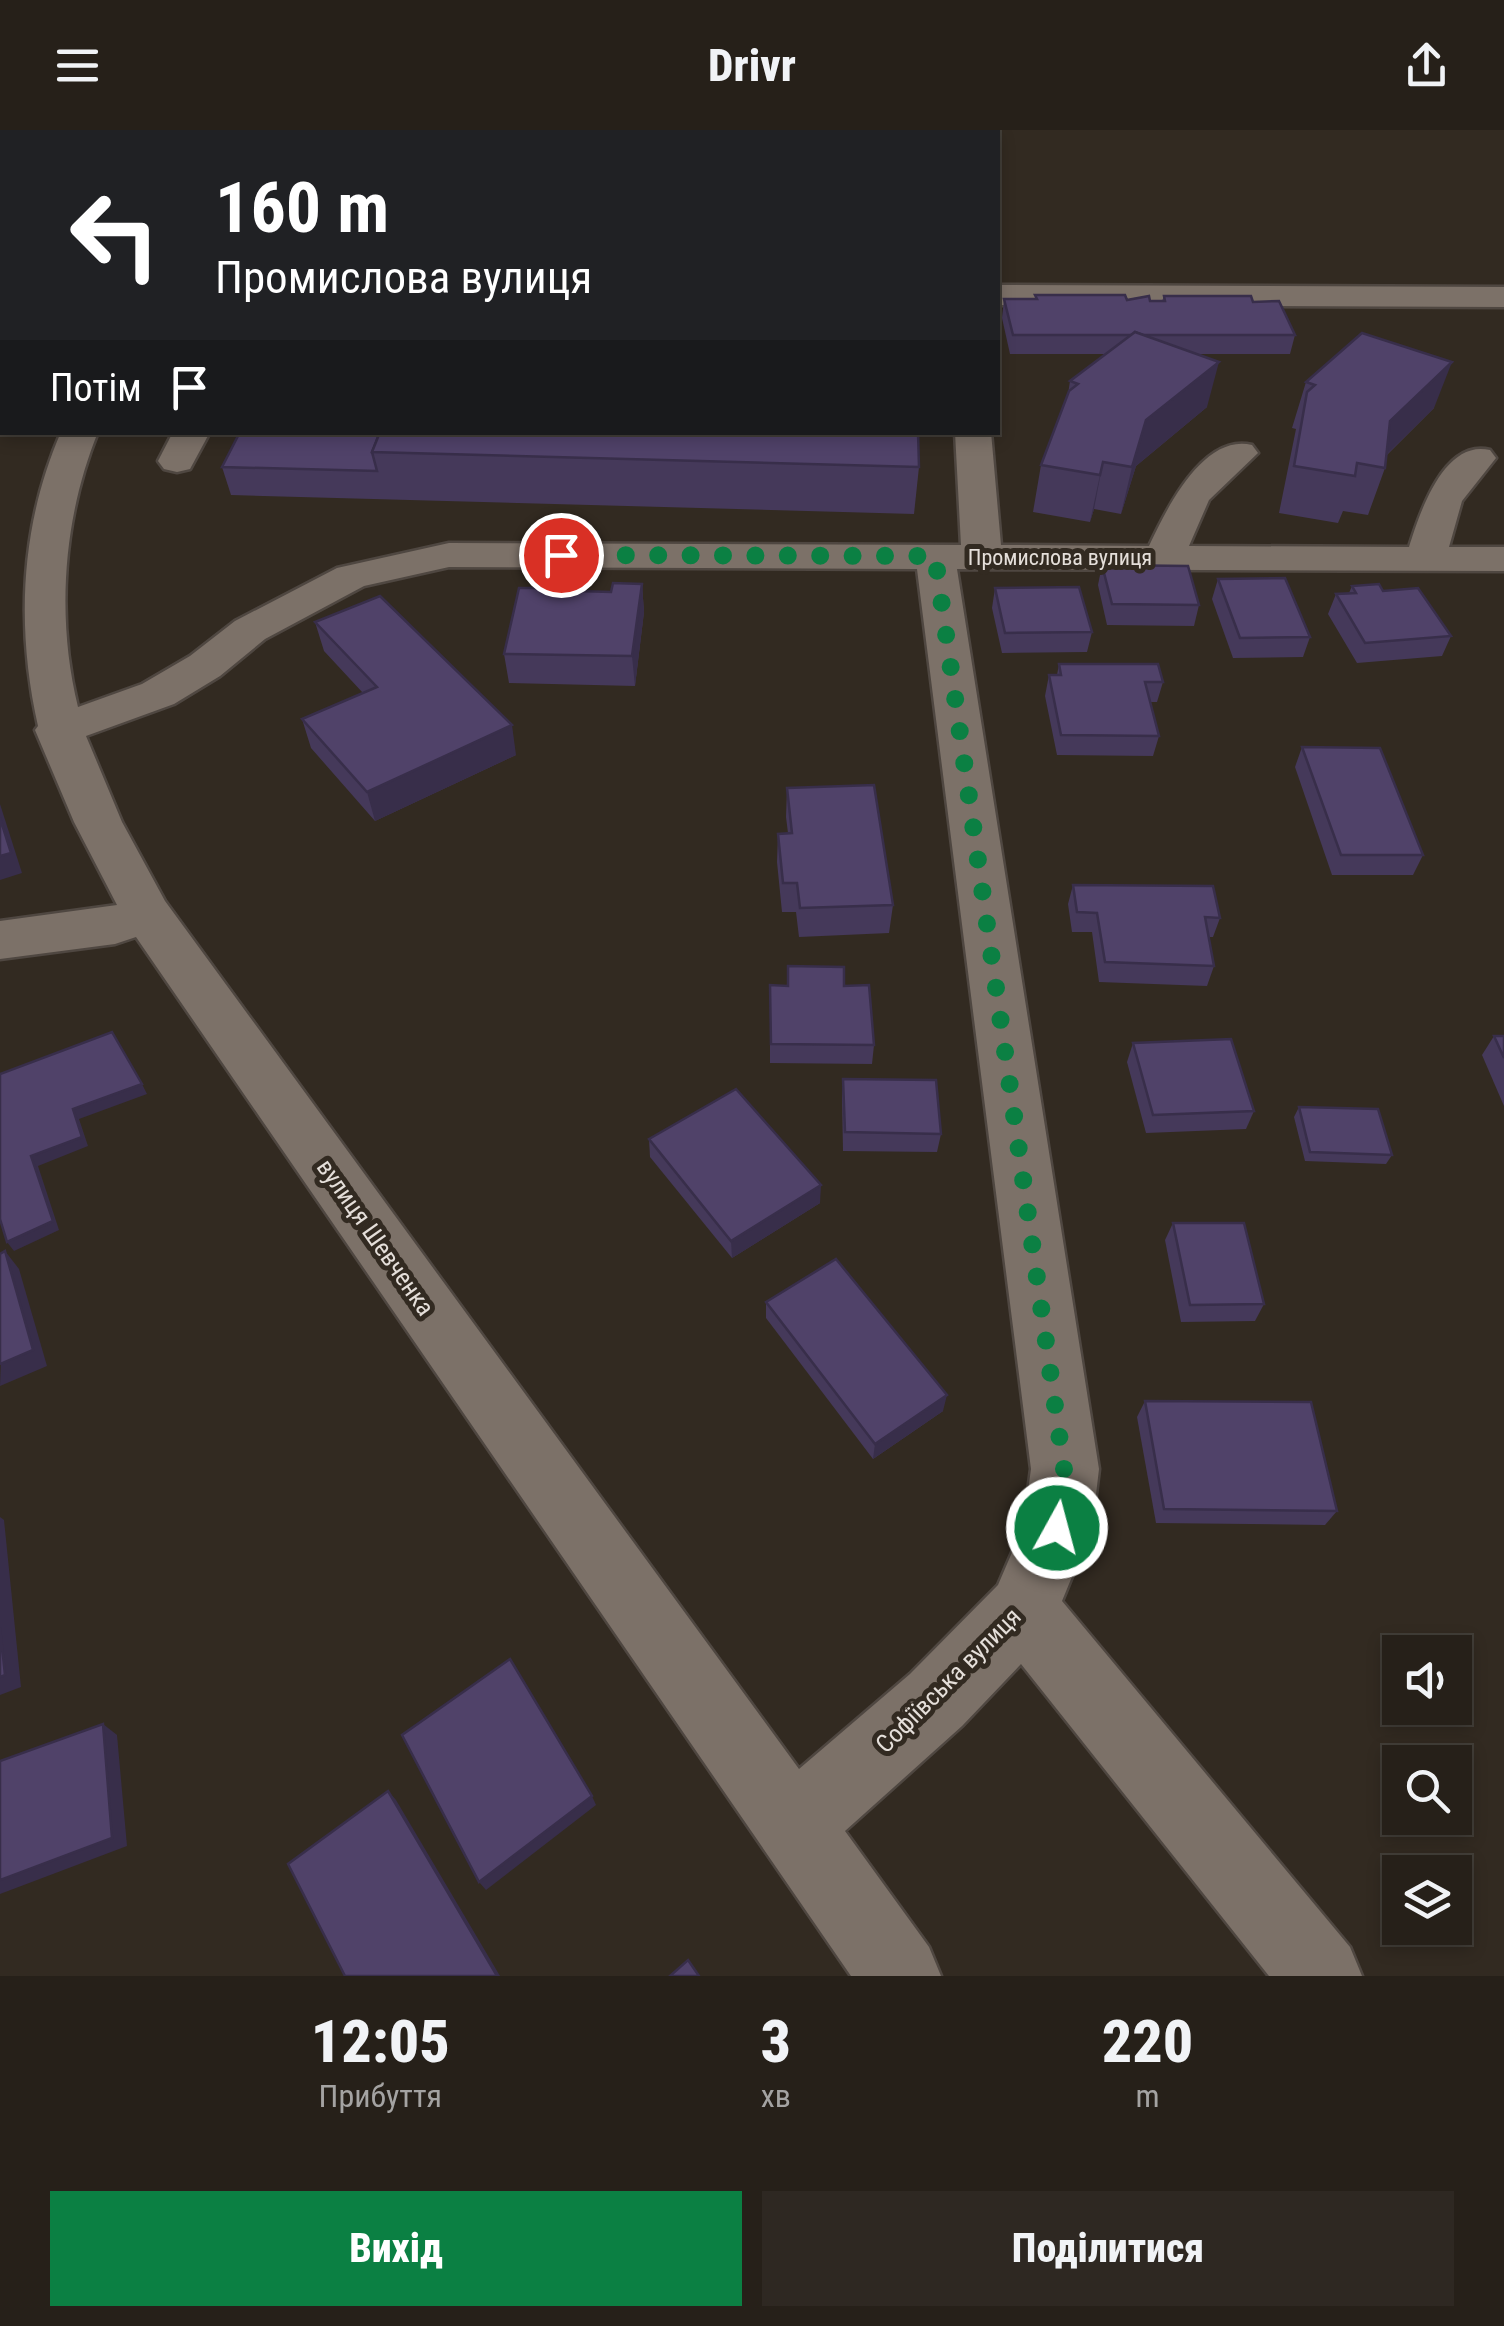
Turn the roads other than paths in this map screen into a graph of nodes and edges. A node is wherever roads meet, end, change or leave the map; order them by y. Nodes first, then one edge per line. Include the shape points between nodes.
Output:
1 (1000, 295) edge
2 (1504, 297) edge
3 (79, 435) edge
4 (972, 435) edge
5 (1239, 454) dead end
6 (1477, 458) dead end
7 (959, 556) junction
8 (1163, 558) junction
9 (1426, 558) junction
10 (1504, 559) edge
11 (58, 730) junction
12 (147, 914) junction
13 (0, 940) edge
14 (1023, 1610) junction
15 (793, 1825) junction
16 (900, 1976) edge
17 (1320, 1976) edge

1 - 2 street
3 - 11 street, вулиця Шевченка via 45,561 43,642
4 - 7 street, Софіївська вулиця
5 - 8 street via 1192,495
6 - 9 street via 1443,499
7 - 8 street, Промислова вулиця
7 - 11 street, Промислова вулиця via 449,555 407,561 350,577 293,604 158,694
7 - 14 street, Софіївська вулиця via 1064,1469 1057,1528
8 - 9 street, Промислова вулиця
9 - 10 street, Промислова вулиця
11 - 12 street, вулиця Шевченка via 96,824
12 - 13 street via 116,926
12 - 15 street, вулиця Шевченка
14 - 15 street, Софіївська вулиця via 936,1700
14 - 17 street
15 - 16 street, вулиця Шевченка

